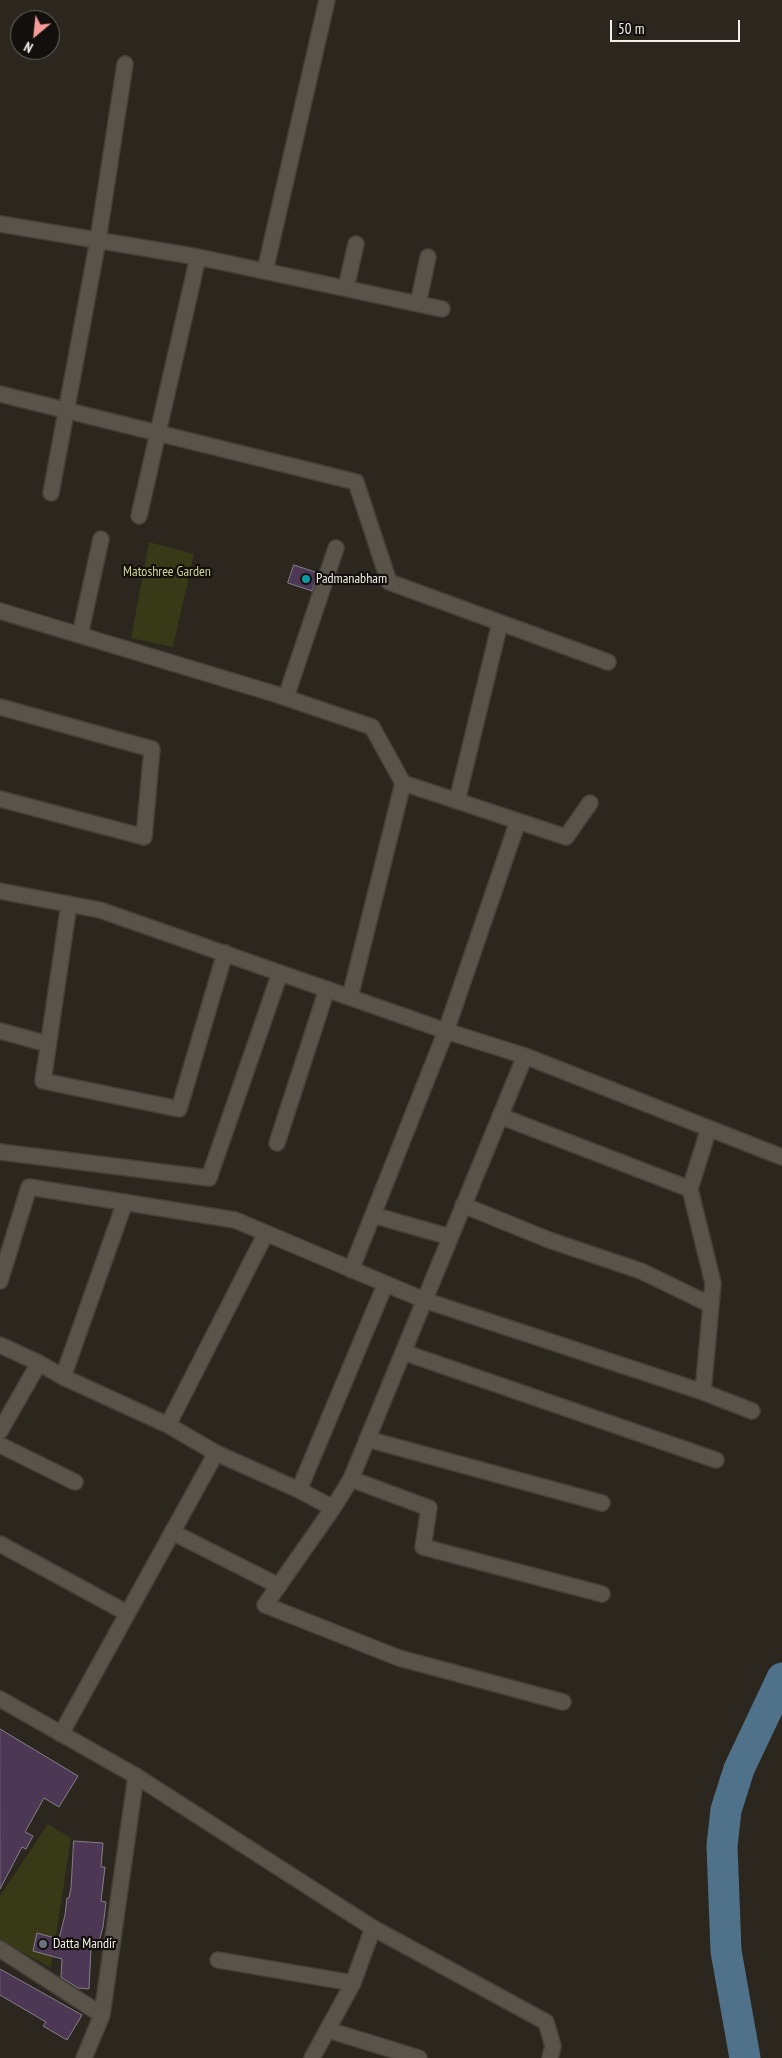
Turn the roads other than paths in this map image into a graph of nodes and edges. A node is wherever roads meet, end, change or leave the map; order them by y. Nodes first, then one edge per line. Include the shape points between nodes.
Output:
1 (327, 0) edge
2 (125, 64) dead end
3 (0, 224) edge
4 (98, 240) junction
5 (356, 244) dead end
6 (428, 256) dead end
7 (198, 257) junction
8 (265, 271) junction
9 (346, 288) junction
10 (418, 304) junction
11 (442, 309) dead end
12 (0, 394) edge
13 (67, 410) junction
14 (158, 433) junction
15 (51, 493) dead end
16 (140, 516) dead end
17 (100, 540) dead end
18 (336, 548) dead end
19 (0, 611) edge
20 (500, 623) junction
21 (80, 635) junction
22 (608, 662) dead end
23 (286, 697) junction
24 (0, 707) edge
25 (403, 783) junction
26 (0, 799) edge
27 (457, 801) junction
28 (590, 803) dead end
29 (518, 821) junction
30 (0, 891) edge
31 (69, 904) junction
32 (225, 953) junction
33 (280, 973) junction
34 (327, 989) junction
35 (350, 998) junction
36 (446, 1031) junction
37 (0, 1032) edge
38 (48, 1044) junction
39 (525, 1056) junction
40 (500, 1116) junction
41 (709, 1128) junction
42 (277, 1143) dead end
43 (0, 1152) edge
44 (782, 1157) edge
45 (690, 1189) junction
46 (124, 1202) junction
47 (463, 1205) junction
48 (373, 1215) junction
49 (266, 1233) junction
50 (450, 1237) junction
51 (351, 1270) junction
52 (0, 1282) edge
53 (385, 1285) junction
54 (424, 1300) junction
55 (711, 1305) junction
56 (0, 1345) edge
57 (403, 1352) junction
58 (39, 1363) junction
59 (63, 1377) junction
60 (703, 1392) junction
61 (752, 1411) dead end
62 (168, 1425) junction
63 (0, 1431) edge
64 (367, 1439) junction
65 (0, 1445) edge
66 (216, 1453) junction
67 (716, 1460) dead end
68 (351, 1479) junction
69 (75, 1482) dead end
70 (299, 1490) junction
71 (602, 1503) dead end
72 (333, 1508) junction
73 (172, 1532) junction
74 (0, 1544) edge
75 (279, 1586) junction
76 (602, 1594) dead end
77 (127, 1613) junction
78 (0, 1699) edge
79 (563, 1702) dead end
80 (61, 1734) junction
81 (136, 1776) junction
82 (373, 1928) junction
83 (0, 1949) edge
84 (218, 1960) dead end
85 (352, 1983) junction
86 (102, 2015) junction
87 (328, 2030) junction
88 (84, 2058) edge
89 (312, 2058) edge
90 (419, 2058) edge
91 (550, 2058) edge

1 - 8 street
2 - 4 street
3 - 4 street
4 - 7 street
4 - 13 street
5 - 9 street
6 - 10 street
7 - 8 street
7 - 14 street
8 - 9 street
9 - 10 street
10 - 11 street
12 - 13 street
13 - 14 street
13 - 15 street
14 - 16 street
14 - 20 street via 356,482 389,582
17 - 21 street
18 - 23 street
19 - 21 street
20 - 22 street
20 - 27 street
21 - 23 street
23 - 25 street via 372,727
24 - 26 street via 152,749 144,837
25 - 27 street
25 - 35 street
27 - 29 street
28 - 29 street via 566,837
29 - 36 street
30 - 31 street
31 - 32 street via 100,910
31 - 38 street
32 - 33 street
32 - 38 street via 179,1109 44,1081
33 - 34 street
33 - 43 street via 209,1178
34 - 35 street
34 - 42 street
35 - 36 street
36 - 39 street
36 - 48 street
37 - 38 street
39 - 40 street
39 - 41 street
40 - 45 street
40 - 47 street
41 - 44 street
41 - 45 street
45 - 55 street via 713,1283
46 - 49 street via 234,1220
46 - 52 street via 29,1186
46 - 59 street
47 - 50 street
47 - 55 street via 549,1240 641,1271
48 - 50 street
48 - 51 street
49 - 51 street
49 - 62 street
50 - 54 street
51 - 53 street
53 - 54 street
53 - 70 street
54 - 57 street
54 - 60 street
55 - 60 street
56 - 58 street
57 - 64 street
57 - 67 street
58 - 59 street
58 - 63 street
59 - 62 street
60 - 61 street
62 - 66 street
64 - 68 street
64 - 71 street
65 - 69 street
66 - 70 street
66 - 73 street
68 - 72 street
68 - 76 street via 429,1508 423,1547
70 - 72 street
72 - 75 street
73 - 75 street
73 - 77 street
74 - 77 street
75 - 79 street via 266,1605 400,1658
77 - 80 street
78 - 80 street
80 - 81 street
81 - 82 street
81 - 86 street
82 - 85 street
82 - 91 street via 546,2022 553,2046
83 - 86 street
84 - 85 street
85 - 87 street
86 - 88 street
87 - 89 street
87 - 90 street

